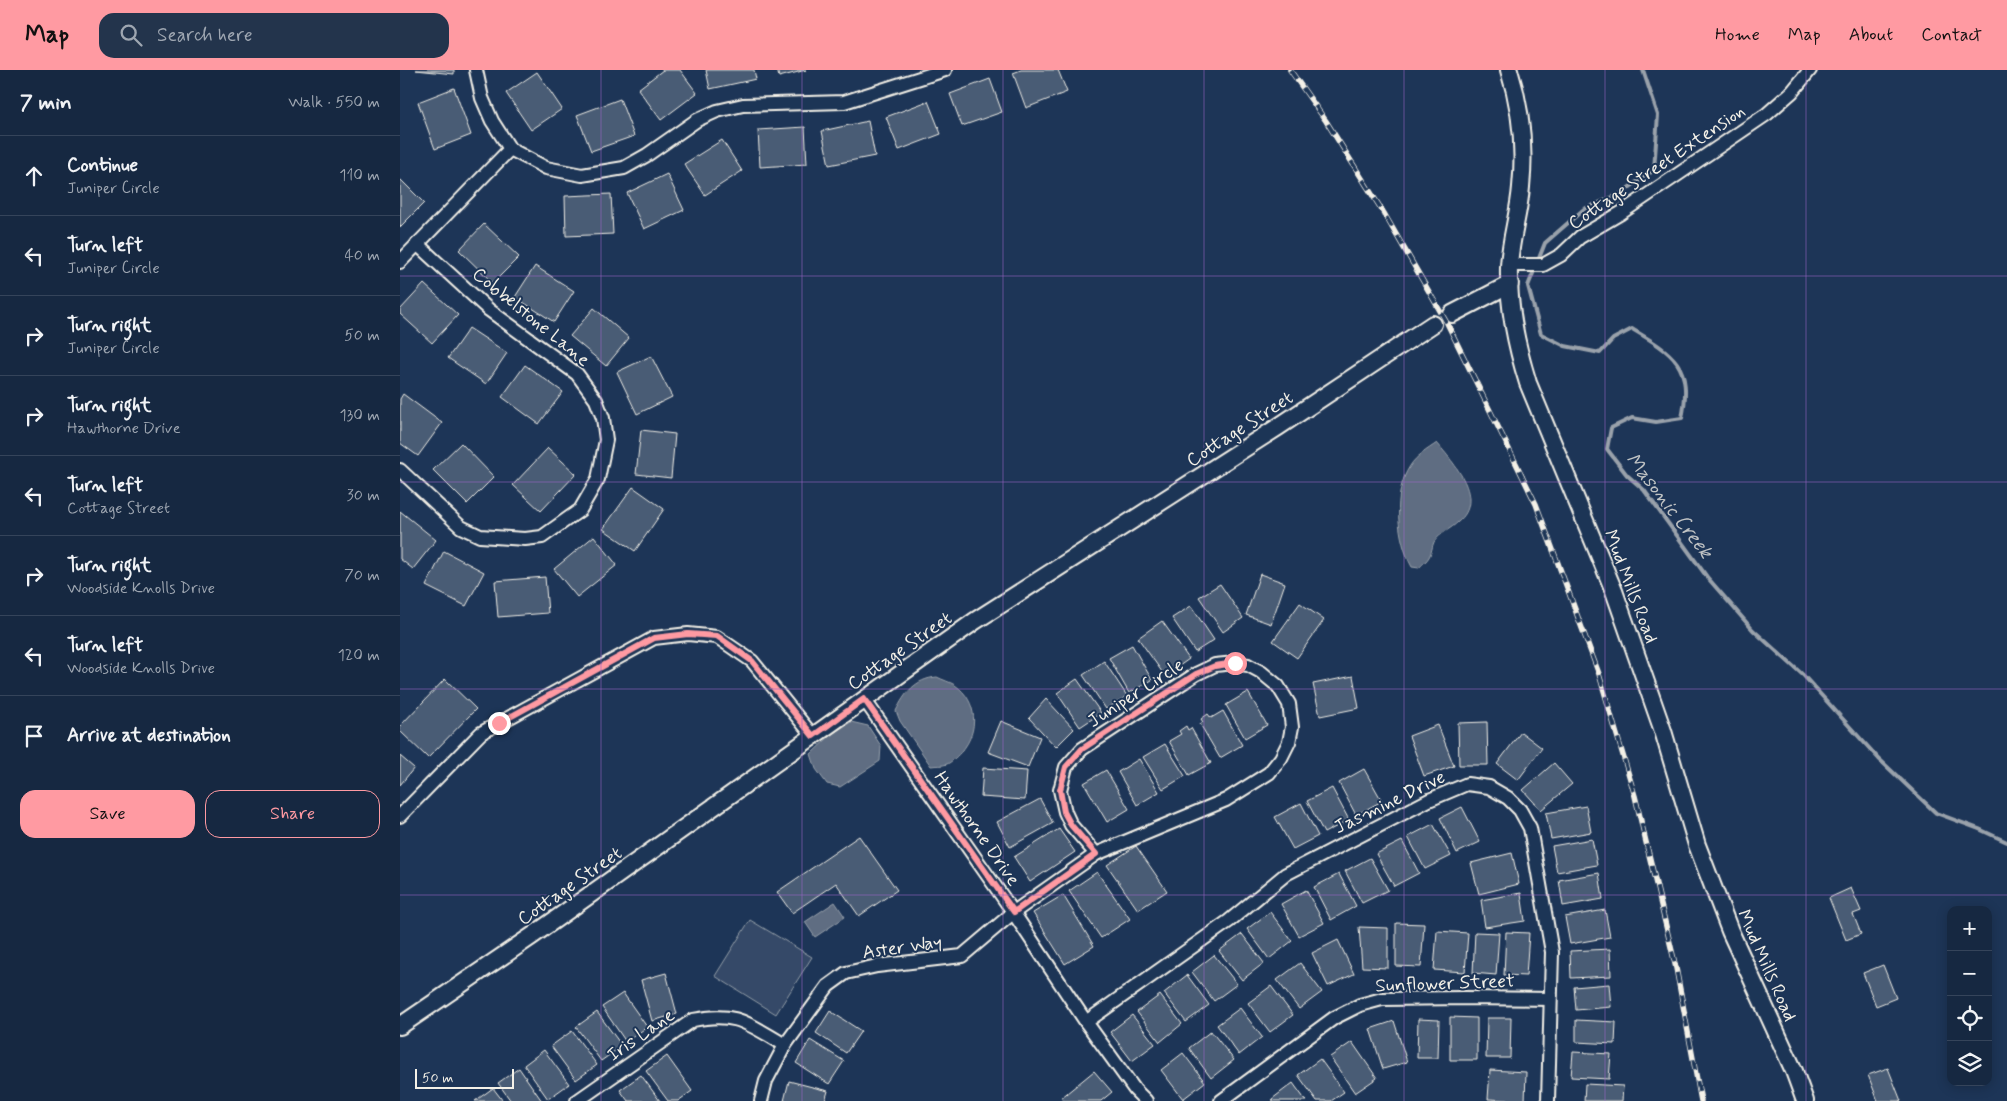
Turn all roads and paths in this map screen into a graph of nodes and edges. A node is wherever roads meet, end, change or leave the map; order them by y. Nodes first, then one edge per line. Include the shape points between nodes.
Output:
1 (476, 70) edge
2 (945, 70) edge
3 (1509, 70) edge
4 (1810, 70) edge
5 (510, 149) junction
6 (417, 244) junction
7 (400, 262) edge
8 (1509, 265) junction
9 (1510, 284) junction
10 (1452, 314) dead end
11 (1433, 324) dead end
12 (400, 470) edge
13 (864, 699) junction
14 (813, 736) junction
15 (400, 816) edge
16 (1096, 854) junction
17 (1014, 912) junction
18 (1550, 999) junction
19 (1086, 1022) junction
20 (400, 1026) edge
21 (785, 1045) junction
22 (577, 1101) edge
23 (761, 1101) edge
24 (1146, 1101) edge
25 (1220, 1101) edge
26 (1548, 1101) edge
27 (1805, 1101) edge

1 - 5 street via 485,106
2 - 5 street via 844,102 743,105 717,111 624,168 606,172 582,175 546,168
3 - 8 street, Mud Mills Road via 1523,136 1521,187
4 - 8 street, Cottage Street Extension via 1792,92 1767,114 1580,238 1561,255 1543,265
5 - 6 street
6 - 7 street
6 - 12 street, Cobbelstone Lane via 489,310 577,374 596,400 606,440 598,479 580,510 542,537 507,539 480,536 461,527
8 - 9 street, Mud Mills Road
9 - 10 street
9 - 27 street, Mud Mills Road via 1517,348 1528,383 1614,591 1663,732 1697,846 1730,931
11 - 13 street, Cottage Street via 975,621
13 - 14 street, Cottage Street
13 - 17 street, Hawthorne Drive
14 - 15 street via 752,661 717,636 688,634 654,638 482,733
14 - 20 street, Cottage Street
16 - 16 street, Juniper Circle via 1071,825 1064,812 1060,790 1066,767 1082,749 1196,674 1215,666 1248,665 1278,686 1289,704 1292,727 1289,742 1269,773 1226,800
16 - 17 street, Juniper Circle
17 - 19 street, Hawthorne Drive
17 - 21 street, Aster Way via 962,956 846,973 828,986
18 - 19 street, Jasmine Drive via 1552,952 1530,828 1520,810 1508,798 1489,787 1467,784 1429,800 1286,874 1229,921
18 - 25 street, Sunflower Street via 1382,999 1360,1005 1334,1018
18 - 26 street, Jasmine Drive
19 - 24 street, Hawthorne Drive
21 - 22 street, Iris Lane via 738,1018 714,1016 693,1020
21 - 23 street, Aster Way via 766,1081

